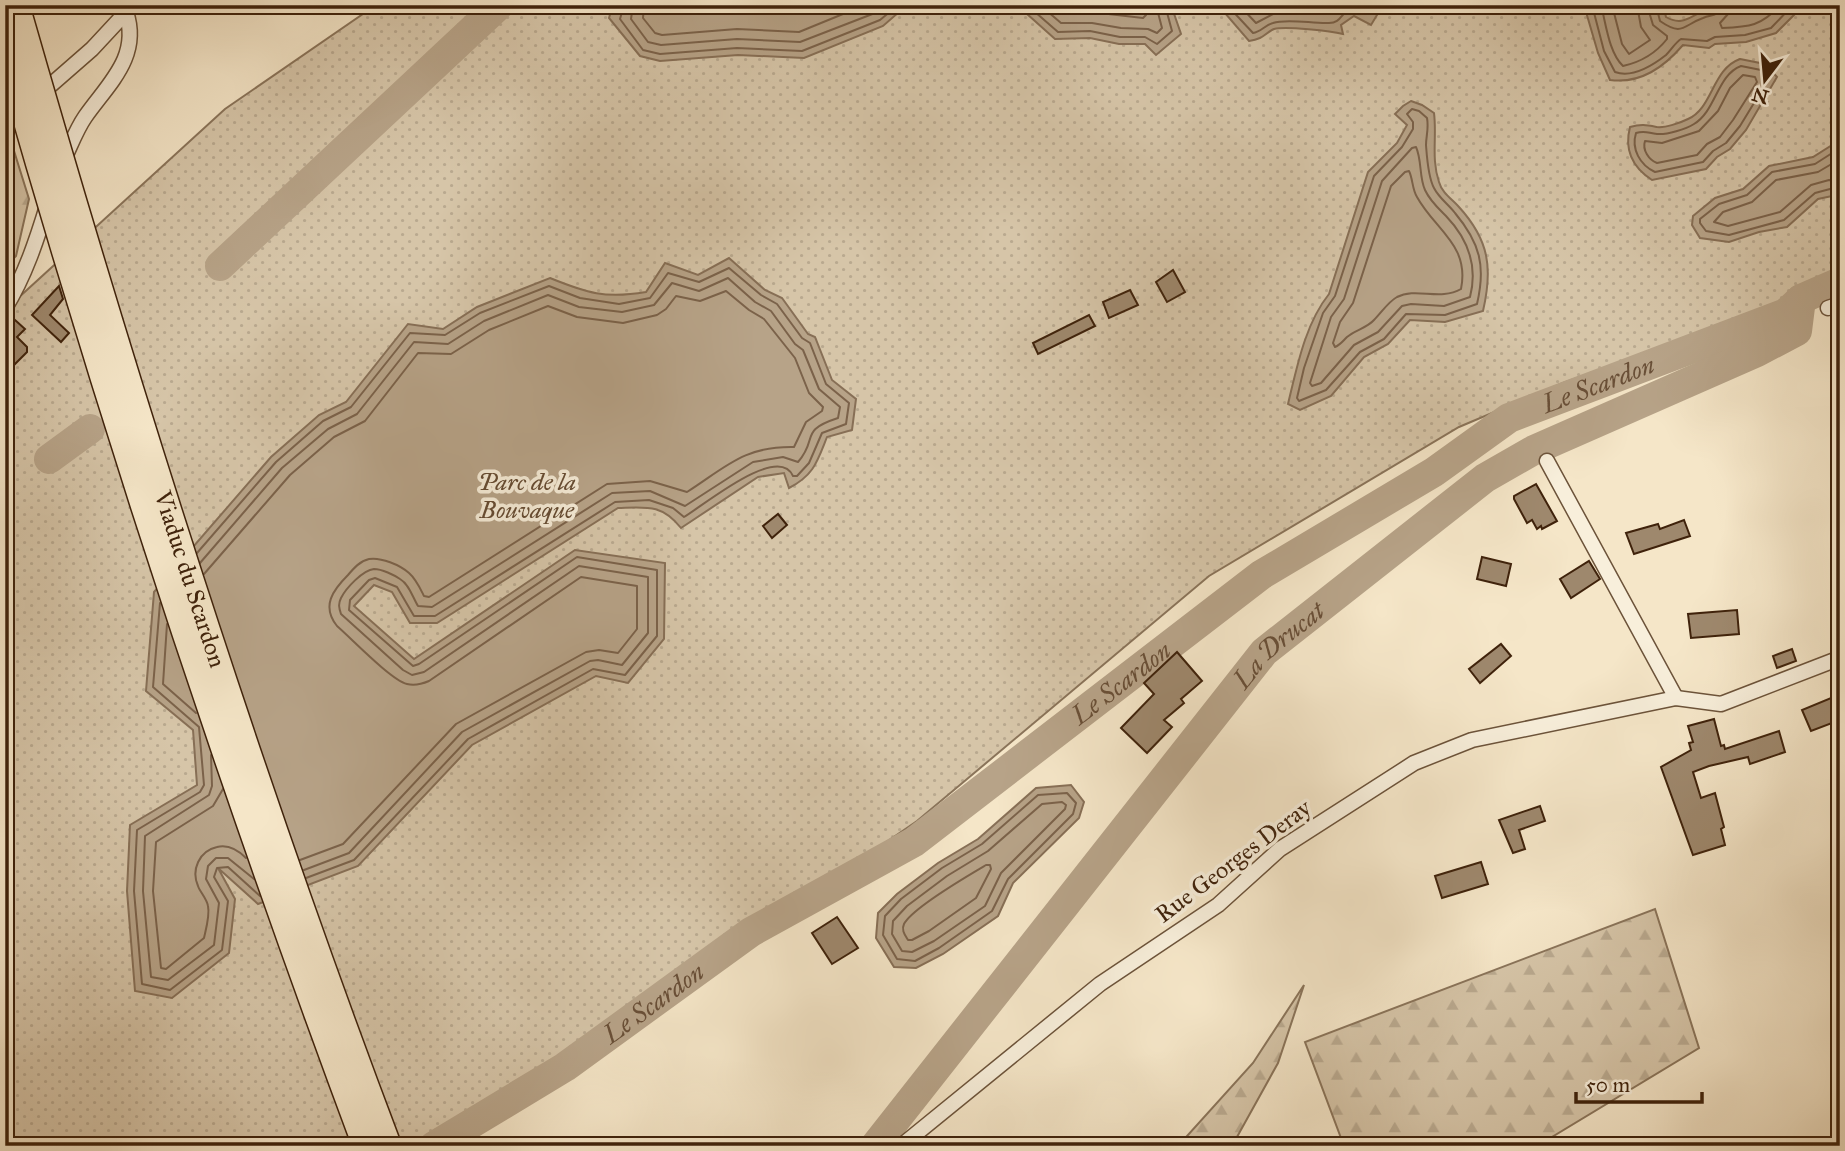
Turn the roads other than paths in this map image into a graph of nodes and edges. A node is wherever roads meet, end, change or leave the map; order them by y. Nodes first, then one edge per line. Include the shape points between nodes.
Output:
1 (16, 5) edge
2 (129, 9) edge
3 (5, 45) edge
4 (5, 125) edge
5 (5, 308) edge
6 (1547, 461) dead end
7 (1840, 658) edge
8 (1676, 698) junction
9 (366, 1146) edge
10 (388, 1146) edge
11 (901, 1146) edge

1 - 10 highway, Viaduc du Scardon, bridge via 167,510 238,726
2 - 4 street via 92,49
2 - 5 street via 130,44 120,71 83,120
3 - 9 highway, Viaduc du Scardon, bridge via 148,519
6 - 8 street
7 - 8 street, Rue Georges Deray via 1721,704
8 - 11 street, Rue Georges Deray via 1472,740 1414,763 1280,849 1219,905 1100,984

